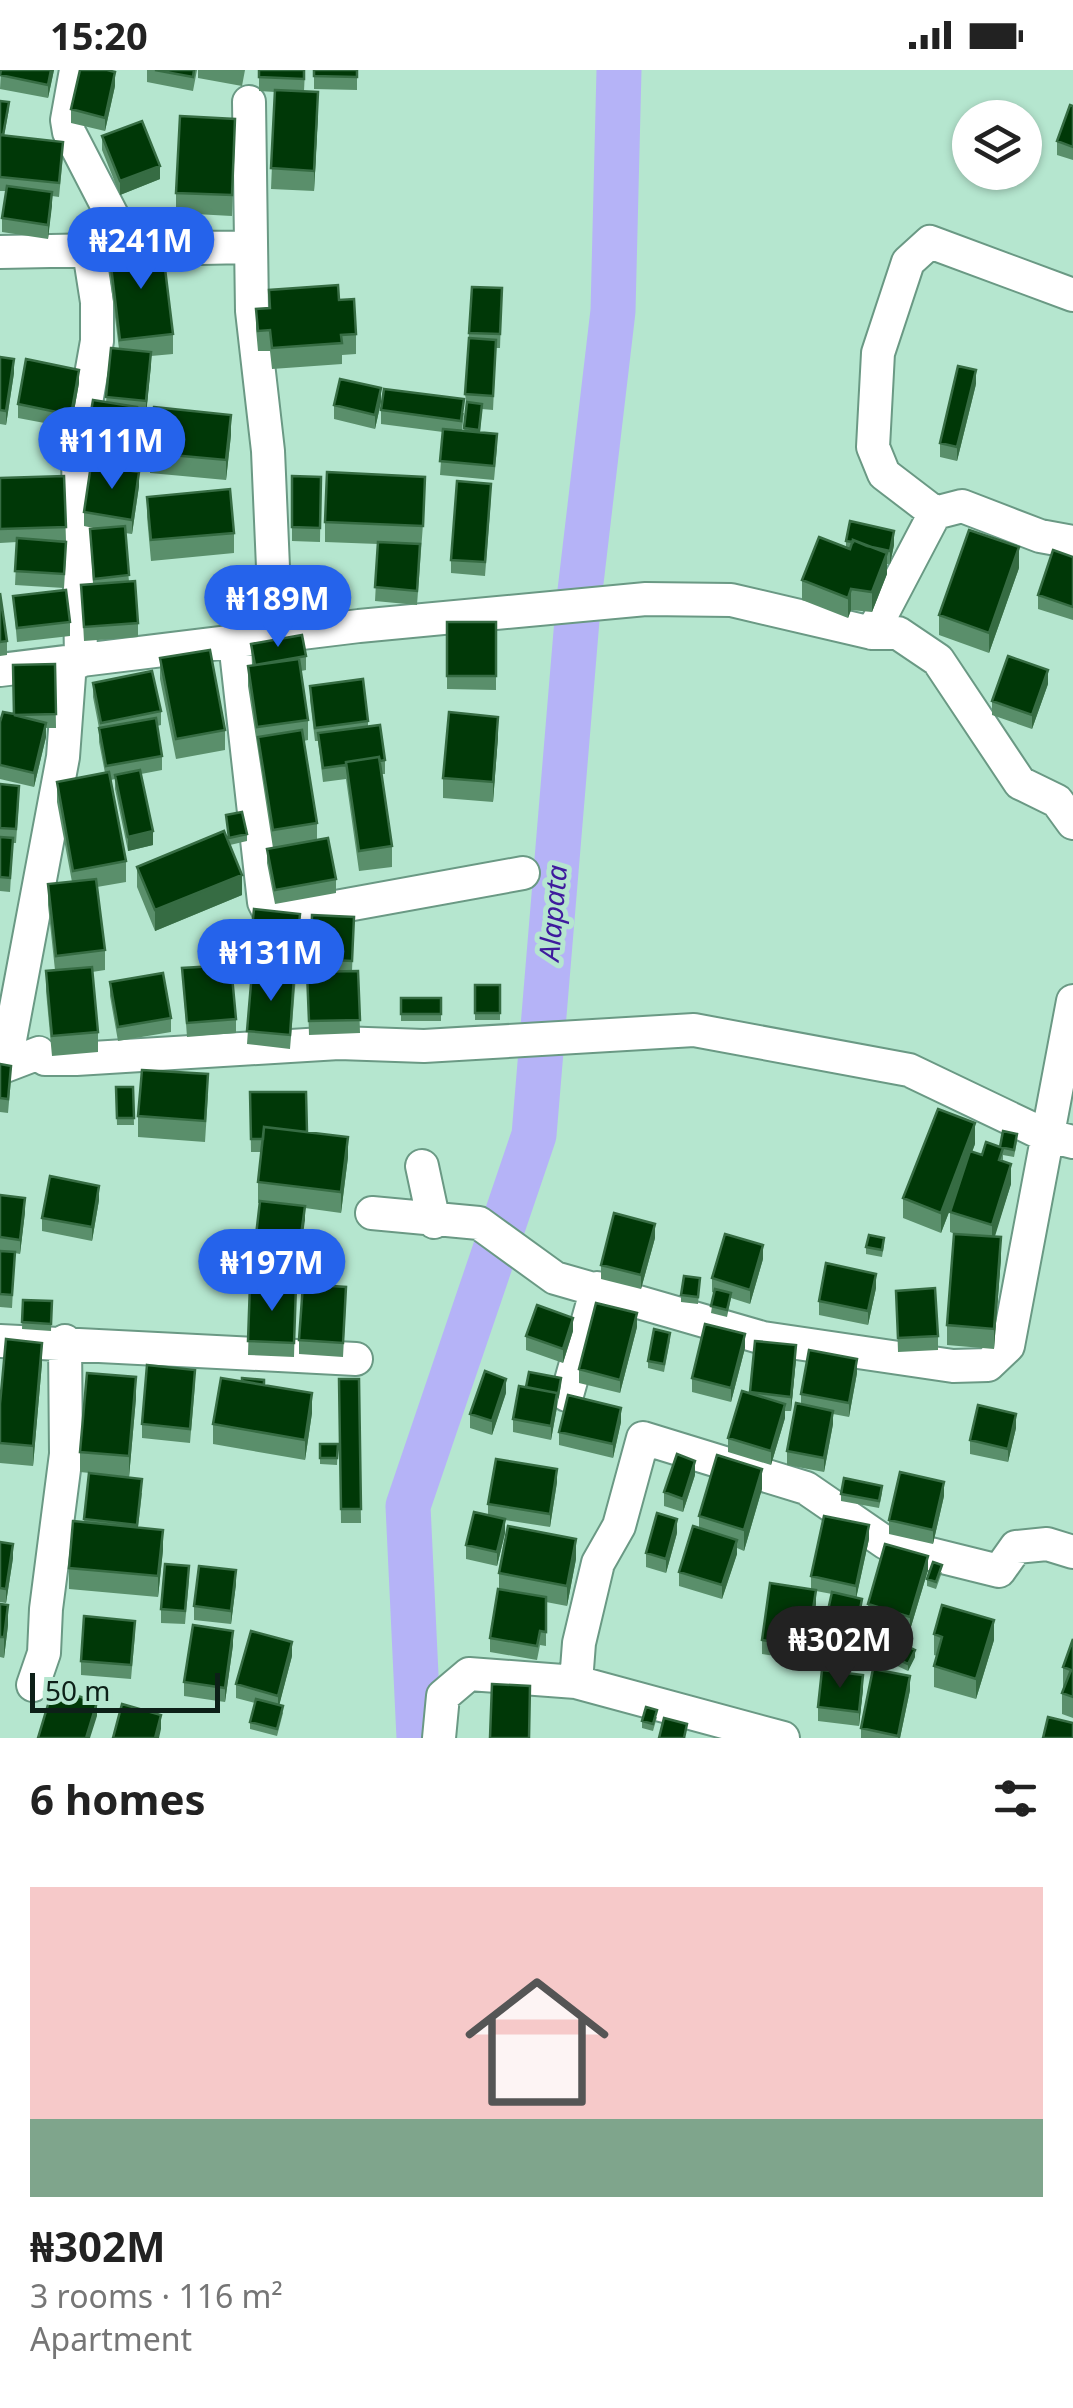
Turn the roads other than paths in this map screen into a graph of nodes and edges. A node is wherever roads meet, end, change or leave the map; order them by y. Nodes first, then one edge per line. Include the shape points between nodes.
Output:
1 (76, 70) edge
2 (249, 102) dead end
3 (251, 247) junction
4 (130, 250) junction
5 (88, 251) junction
6 (0, 252) edge
7 (1073, 295) edge
8 (934, 513) junction
9 (1073, 542) edge
10 (872, 633) junction
11 (276, 637) junction
12 (235, 642) junction
13 (76, 662) junction
14 (0, 670) edge
15 (1073, 823) edge
16 (524, 872) dead end
17 (1073, 1000) edge
18 (1059, 1139) edge
19 (422, 1166) dead end
20 (372, 1213) dead end
21 (434, 1222) junction
22 (597, 1288) junction
23 (0, 1341) edge
24 (64, 1341) junction
25 (356, 1358) dead end
26 (567, 1396) edge
27 (1073, 1552) edge
28 (576, 1682) junction
29 (33, 1685) dead end
30 (775, 1737) edge
31 (439, 1738) edge

1 - 4 street via 69,132
2 - 3 street
3 - 4 street
3 - 11 street
4 - 5 street
5 - 6 street
5 - 13 street via 97,341 78,448
7 - 8 street via 930,242 908,262 878,354 873,446 884,474
8 - 9 street via 962,506
8 - 10 street
10 - 11 street via 732,600 646,599
10 - 15 street via 898,633 938,660 1020,783 1057,801
11 - 12 street
12 - 13 street
12 - 16 street via 270,912 281,917
13 - 14 street
13 - 18 street via 5,1066 38,1052 45,1059 76,1059 694,1030 909,1070
17 - 18 street
18 - 22 street via 1008,1346 988,1365 953,1366 763,1338
19 - 21 street
20 - 21 street
21 - 22 street via 479,1224 555,1278
22 - 26 street
23 - 24 street
24 - 25 street
24 - 29 street via 66,1454 44,1653
27 - 28 street via 1047,1544 1016,1547 999,1572 972,1567 886,1543 806,1488 643,1438 619,1526 598,1562
28 - 30 street
28 - 31 street via 469,1674 443,1696

